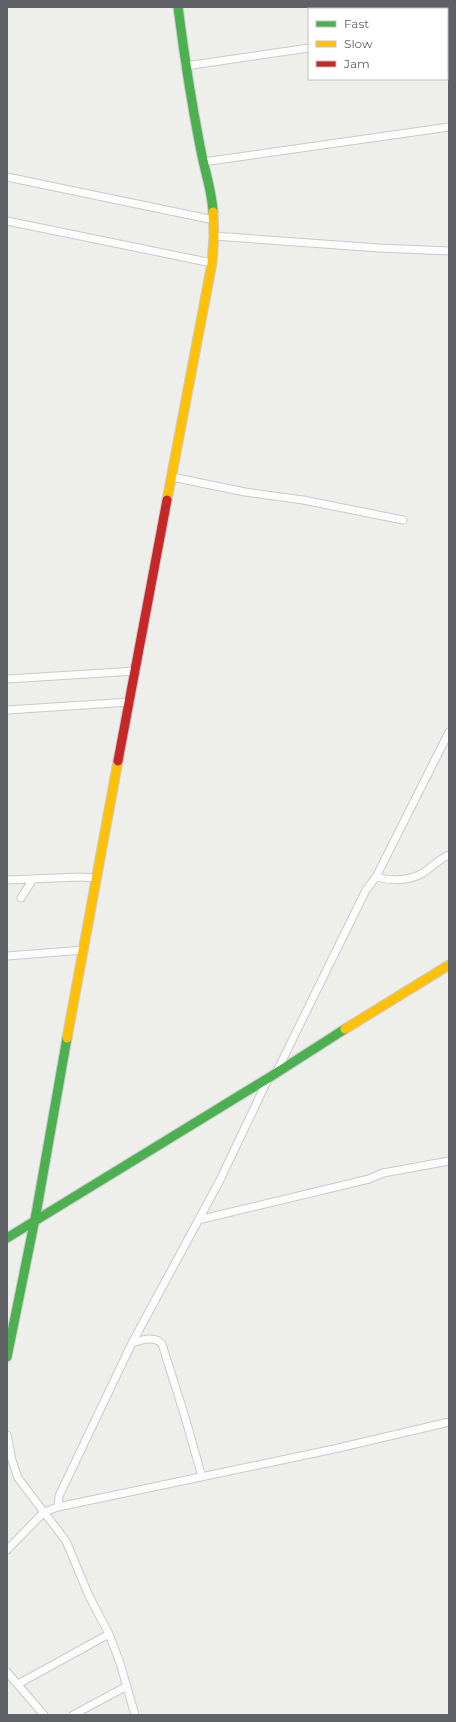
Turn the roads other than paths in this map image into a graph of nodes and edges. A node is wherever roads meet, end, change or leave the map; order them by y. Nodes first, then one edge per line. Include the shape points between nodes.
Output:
1 (178, 7) edge
2 (308, 48) edge
3 (185, 66) junction
4 (449, 127) edge
5 (203, 162) junction
6 (7, 177) edge
7 (214, 220) junction
8 (7, 221) edge
9 (214, 236) junction
10 (449, 251) edge
11 (212, 263) junction
12 (172, 477) junction
13 (403, 520) dead end
14 (136, 671) junction
15 (7, 679) edge
16 (130, 702) junction
17 (7, 710) edge
18 (449, 732) edge
19 (449, 855) edge
20 (376, 877) junction
21 (96, 878) junction
22 (33, 879) junction
23 (7, 880) edge
24 (21, 898) dead end
25 (84, 950) junction
26 (7, 956) edge
27 (449, 965) edge
28 (273, 1075) junction
29 (449, 1161) edge
30 (198, 1220) junction
31 (34, 1222) junction
32 (7, 1238) edge
33 (132, 1343) junction
34 (7, 1357) edge
35 (449, 1422) edge
36 (7, 1435) edge
37 (9, 1463) edge
38 (202, 1477) junction
39 (58, 1507) junction
40 (44, 1512) junction
41 (7, 1550) edge
42 (109, 1634) junction
43 (7, 1672) edge
44 (18, 1684) junction
45 (127, 1686) junction
46 (134, 1713) edge
47 (43, 1715) edge
48 (73, 1715) edge
49 (127, 1715) edge

1 - 3 street
2 - 3 street
3 - 5 street
4 - 5 street
5 - 7 street via 212,195
6 - 7 street
7 - 9 street
8 - 11 street
9 - 10 street
9 - 11 street
11 - 12 street
12 - 13 street
12 - 14 street
14 - 15 street
14 - 16 street
16 - 17 street
16 - 21 street
18 - 20 street
19 - 20 street via 422,873 411,877 394,881
20 - 28 street via 366,890
21 - 22 street
21 - 25 street
22 - 23 street
22 - 24 street
25 - 26 street
25 - 31 street
27 - 28 street
28 - 30 street
28 - 31 street
29 - 30 street via 383,1173 369,1179
30 - 33 street
31 - 32 street
31 - 34 street
33 - 38 street via 153,1339 159,1340 162,1344
33 - 39 street via 62,1489 57,1502
35 - 38 street
36 - 37 street
37 - 40 street
38 - 39 street
39 - 40 street
40 - 41 street
40 - 42 street via 66,1541
42 - 44 street
42 - 45 street
43 - 44 street
44 - 47 street
45 - 46 street
45 - 48 street
46 - 49 street

